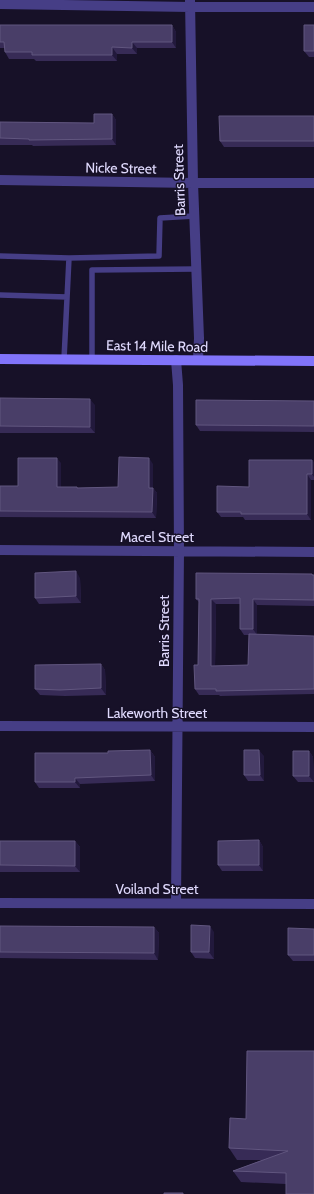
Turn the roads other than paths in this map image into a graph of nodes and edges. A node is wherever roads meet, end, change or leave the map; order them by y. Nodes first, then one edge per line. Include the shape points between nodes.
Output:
1 (0, 4) edge
2 (190, 4) edge
3 (314, 7) edge
4 (0, 180) edge
5 (193, 183) junction
6 (314, 183) edge
7 (194, 216) junction
8 (0, 256) edge
9 (69, 258) junction
10 (196, 270) junction
11 (0, 295) edge
12 (67, 297) junction
13 (0, 359) edge
14 (64, 359) junction
15 (92, 359) junction
16 (176, 360) junction
17 (198, 360) junction
18 (314, 361) edge
19 (0, 550) edge
20 (179, 551) junction
21 (314, 552) edge
22 (0, 726) edge
23 (178, 727) junction
24 (314, 727) edge
25 (0, 902) edge
26 (176, 903) junction
27 (314, 904) edge

1 - 2 street
2 - 3 street
2 - 5 street, Barris Street
4 - 5 street, Nicke Street
5 - 6 street, Nicke Street
5 - 7 street, Barris Street
7 - 9 lane via 160,218 159,256
7 - 10 street, Barris Street
8 - 9 lane
9 - 12 lane
10 - 15 lane via 92,270
10 - 17 street, Barris Street
11 - 12 lane
12 - 14 lane
13 - 14 main road, East 14 Mile Road
14 - 15 main road, East 14 Mile Road
15 - 16 main road, East 14 Mile Road
16 - 17 main road, East 14 Mile Road
16 - 20 street, Barris Street
17 - 18 main road, East 14 Mile Road
19 - 20 street, Macel Street
20 - 21 street, Macel Street
20 - 23 street, Barris Street
22 - 23 street, Lakeworth Street
23 - 24 street, Lakeworth Street
23 - 26 street, Barris Street
25 - 26 street, Voiland Street
26 - 27 street, Voiland Street

